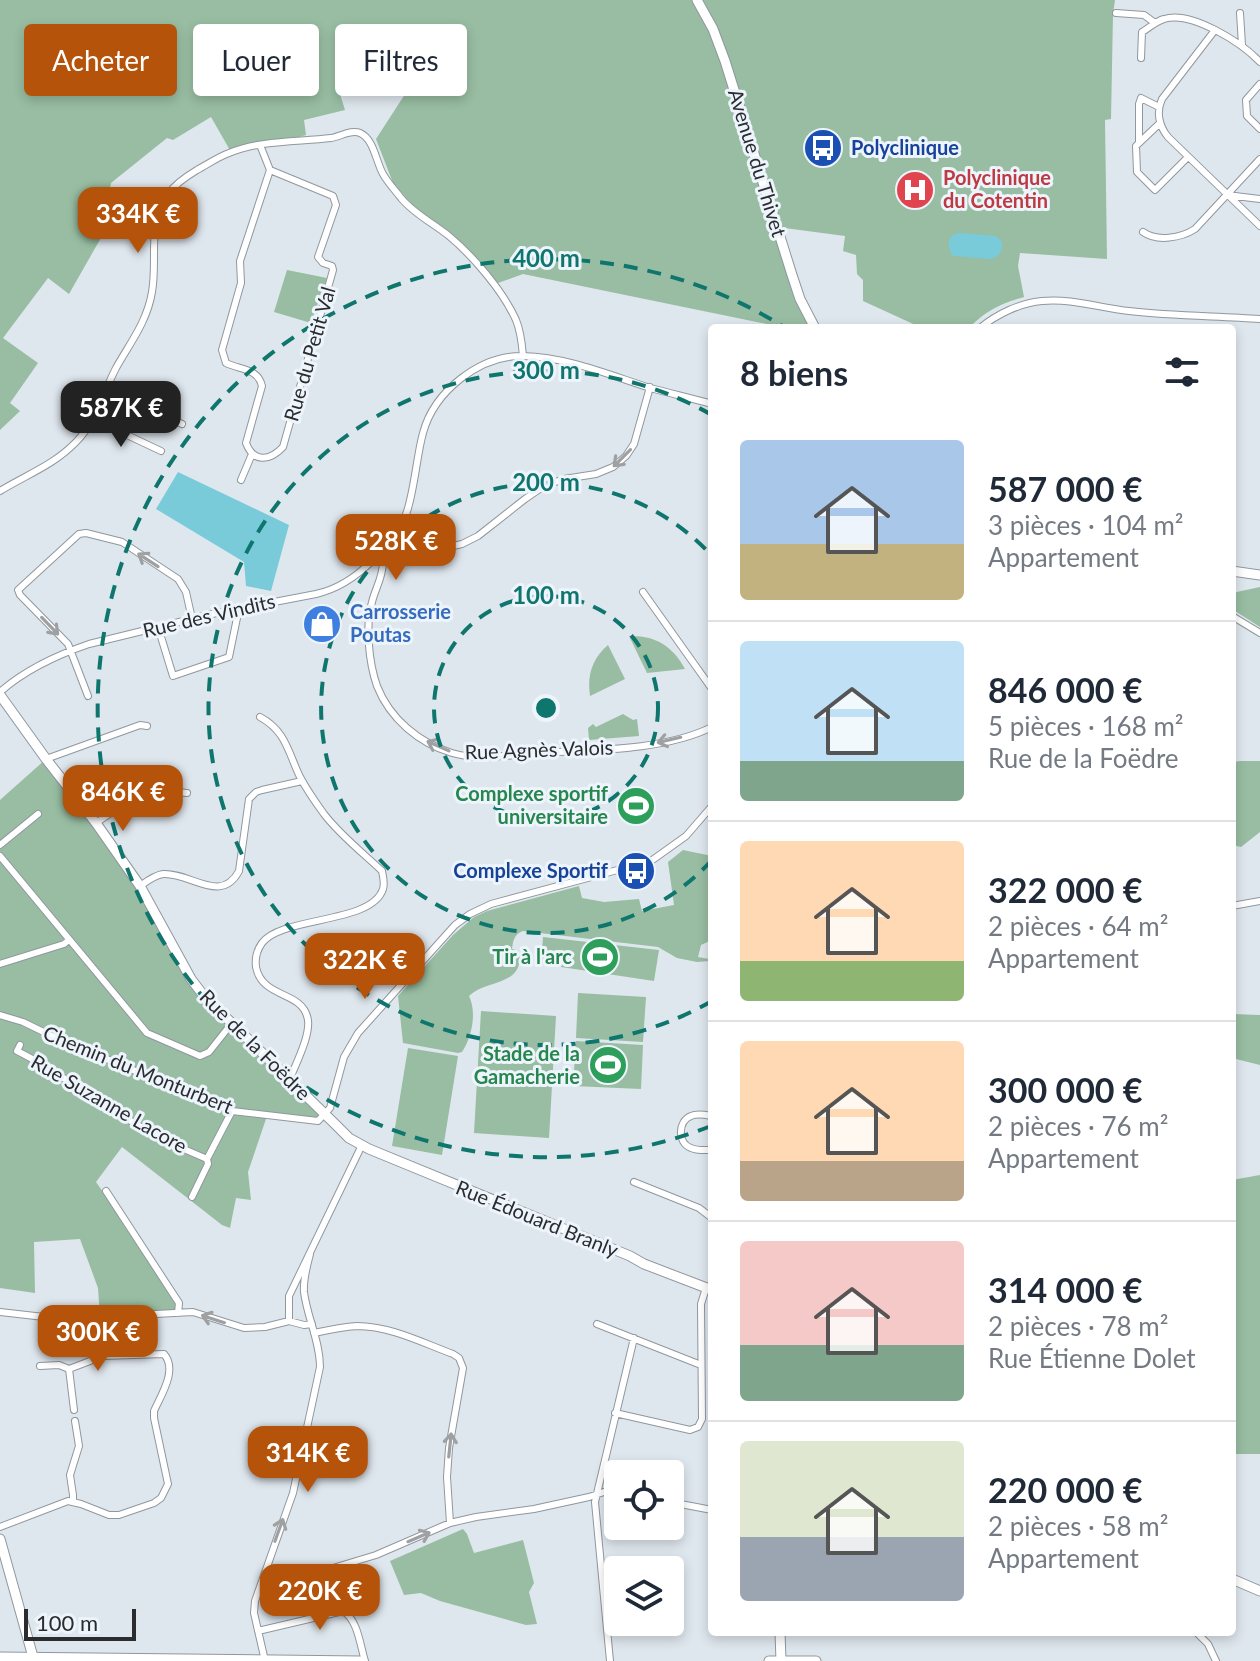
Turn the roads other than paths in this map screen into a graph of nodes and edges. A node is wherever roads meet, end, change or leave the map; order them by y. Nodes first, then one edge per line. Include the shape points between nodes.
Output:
1 (697, 0) edge
2 (1116, 13) dead end
3 (1240, 13) dead end
4 (1155, 23) junction
5 (1215, 30) junction
6 (1242, 45) junction
7 (1141, 58) dead end
8 (1260, 62) edge
9 (1260, 84) edge
10 (1159, 107) junction
11 (1160, 123) junction
12 (1260, 129) edge
13 (1139, 143) junction
14 (260, 145) junction
15 (1188, 157) junction
16 (1260, 159) edge
17 (270, 170) junction
18 (1227, 195) junction
19 (1260, 199) edge
20 (1260, 226) edge
21 (1143, 232) dead end
22 (1260, 319) edge
23 (813, 324) edge
24 (985, 324) edge
25 (523, 356) junction
26 (107, 387) junction
27 (650, 387) junction
28 (708, 403) edge
29 (93, 419) junction
30 (182, 424) dead end
31 (161, 451) dead end
32 (252, 454) junction
33 (241, 480) dead end
34 (0, 491) edge
35 (390, 543) junction
36 (391, 552) junction
37 (372, 561) junction
38 (383, 561) junction
39 (1236, 571) edge
40 (1260, 575) edge
41 (643, 592) dead end
42 (236, 609) junction
43 (1236, 618) edge
44 (192, 619) junction
45 (158, 627) junction
46 (1260, 633) edge
47 (71, 650) junction
48 (708, 683) edge
49 (0, 693) edge
50 (88, 696) dead end
51 (260, 717) dead end
52 (147, 726) dead end
53 (708, 728) edge
54 (46, 759) junction
55 (302, 781) junction
56 (187, 793) dead end
57 (708, 811) edge
58 (38, 814) dead end
59 (96, 823) junction
60 (0, 845) edge
61 (0, 856) edge
62 (140, 886) junction
63 (1260, 901) edge
64 (1236, 905) edge
65 (69, 940) junction
66 (0, 964) edge
67 (0, 1015) edge
68 (232, 1023) junction
69 (20, 1045) dead end
70 (289, 1081) junction
71 (232, 1111) junction
72 (325, 1115) junction
73 (708, 1116) edge
74 (362, 1145) junction
75 (708, 1150) edge
76 (207, 1159) junction
77 (634, 1182) dead end
78 (106, 1191) dead end
79 (192, 1197) dead end
80 (708, 1215) edge
81 (310, 1254) junction
82 (708, 1289) edge
83 (708, 1291) edge
84 (0, 1312) edge
85 (178, 1313) junction
86 (289, 1321) junction
87 (312, 1324) junction
88 (597, 1324) dead end
89 (314, 1333) junction
90 (634, 1338) junction
91 (701, 1365) junction
92 (40, 1366) dead end
93 (69, 1369) junction
94 (74, 1410) dead end
95 (615, 1413) junction
96 (75, 1421) dead end
97 (604, 1492) edge
98 (596, 1495) junction
99 (73, 1502) junction
100 (684, 1505) edge
101 (708, 1509) edge
102 (450, 1523) junction
103 (0, 1527) edge
104 (0, 1539) edge
105 (264, 1577) junction
106 (1236, 1581) edge
107 (1260, 1591) edge
108 (258, 1631) junction
109 (780, 1636) edge
110 (1200, 1636) edge
111 (0, 1657) edge
112 (33, 1657) junction
113 (140, 1659) edge
114 (106, 1660) edge
115 (251, 1660) edge
116 (265, 1660) edge
117 (363, 1661) edge
118 (610, 1661) edge
119 (769, 1661) edge
120 (781, 1661) edge
121 (816, 1661) edge
122 (1216, 1661) edge

1 - 23 street, Avenue du Thivet via 725,61 800,299
2 - 4 street via 1144,15
3 - 6 street
4 - 5 street via 1168,18
4 - 7 street via 1142,32
5 - 6 street
5 - 10 street
6 - 8 street
9 - 12 street via 1246,100 1247,116
10 - 11 street
10 - 13 street via 1141,98
11 - 13 street
11 - 15 street
13 - 15 street via 1137,172 1155,190
14 - 17 street
14 - 25 street via 360,133 388,183 408,206 454,241 493,284 516,319
14 - 26 street via 219,157 167,196 154,232 147,314
15 - 18 street
16 - 18 street
17 - 32 street via 240,261 241,283 222,350 226,363 255,373 262,382 246,438
17 - 32 street, Rue du Petit Val via 333,196 336,205 318,257 333,270 283,447 267,458
18 - 19 street
18 - 20 street
18 - 21 street via 1189,233 1151,238
22 - 24 street via 1041,301
25 - 27 street, Rue des Vindits via 558,360
25 - 35 street, Rue des Vindits via 471,372 433,409 403,522
26 - 29 street
26 - 30 street
27 - 28 street, Rue des Vindits
27 -> 36 street via 634,444 613,467 544,486 462,544 402,557
29 - 31 street
29 - 34 street via 56,460
32 - 33 street
35 - 36 street
35 - 37 street, Rue des Vindits via 374,545
36 - 38 street
37 - 38 street
37 - 42 street, Rue des Vindits via 322,593
53 -> 38 street, Rue Agnès Valois via 648,744 486,756 463,756 430,744 393,713 373,674 370,609
39 - 40 street
41 - 48 street
42 - 44 street, Rue des Vindits
42 - 45 street via 229,657 173,676
43 - 46 street
44 - 45 street, Rue des Vindits
44 -> 47 street via 178,579 122,542 82,533 18,590
45 - 47 street, Rue des Vindits
47 - 49 street, Rue des Vindits via 18,677
47 - 50 street
49 - 54 street, Rue de la Foëdre
51 - 55 street via 282,735
52 - 54 street
54 - 59 street, Rue de la Foëdre
55 - 62 street via 256,792 249,799 239,871 229,883 215,887 161,874
55 - 70 street via 332,824 382,871 384,881 374,902 276,932 259,950 261,980 307,1014 307,1032
56 - 59 street via 112,812
57 - 72 street via 686,836 651,861 491,904 462,919 354,1038
58 - 60 street
59 - 62 street, Rue de la Foëdre
61 - 65 street
62 - 68 street, Rue de la Foëdre via 192,980
63 - 64 street
65 - 66 street
65 - 68 street via 147,1033 200,1056
67 - 71 street, Chemin du Monturbert
68 - 70 street, Rue de la Foëdre
69 - 76 street, Rue Suzanne Lacore via 17,1051 110,1109
70 - 72 street, Rue de la Foëdre
71 - 72 street, Chemin du Monturbert via 318,1121
71 - 76 street, Rue Suzanne Lacore
72 - 74 street, Rue de la Foëdre
73 - 75 street via 689,1117 681,1131 689,1148
74 - 81 street
74 - 82 street, Rue Édouard Branly
76 - 79 street, Rue Suzanne Lacore
77 - 80 street
78 - 85 street via 179,1303
81 - 86 street via 289,1296
81 - 87 street via 304,1292
83 - 91 street via 701,1304
84 - 85 street via 44,1317
86 -> 85 street via 244,1328 193,1312
86 - 87 street
87 - 89 street
88 - 90 street
102 -> 89 street via 447,1477 463,1368 459,1358 390,1330 355,1326
105 -> 89 street via 293,1493 314,1400 320,1367
90 - 91 street
90 - 95 street
91 - 95 street via 698,1427 690,1430
92 - 93 street
93 - 94 street
93 - 99 street via 103,1356 129,1354 164,1354 170,1366 154,1411 168,1484 161,1498 119,1515
95 - 98 street
96 - 99 street via 79,1446 70,1475
97 - 98 street
98 - 102 street
98 - 118 street
99 - 103 street
100 - 101 street
105 -> 102 street via 281,1581 333,1568
104 - 112 street
105 - 108 street via 255,1601
106 - 107 street
108 - 116 street
108 - 117 street via 343,1611 354,1622
109 - 120 street
110 - 122 street
111 - 112 street
112 - 114 street
113 - 114 street
113 - 115 street
115 - 116 street
116 - 117 street
119 - 120 street
120 - 121 street

